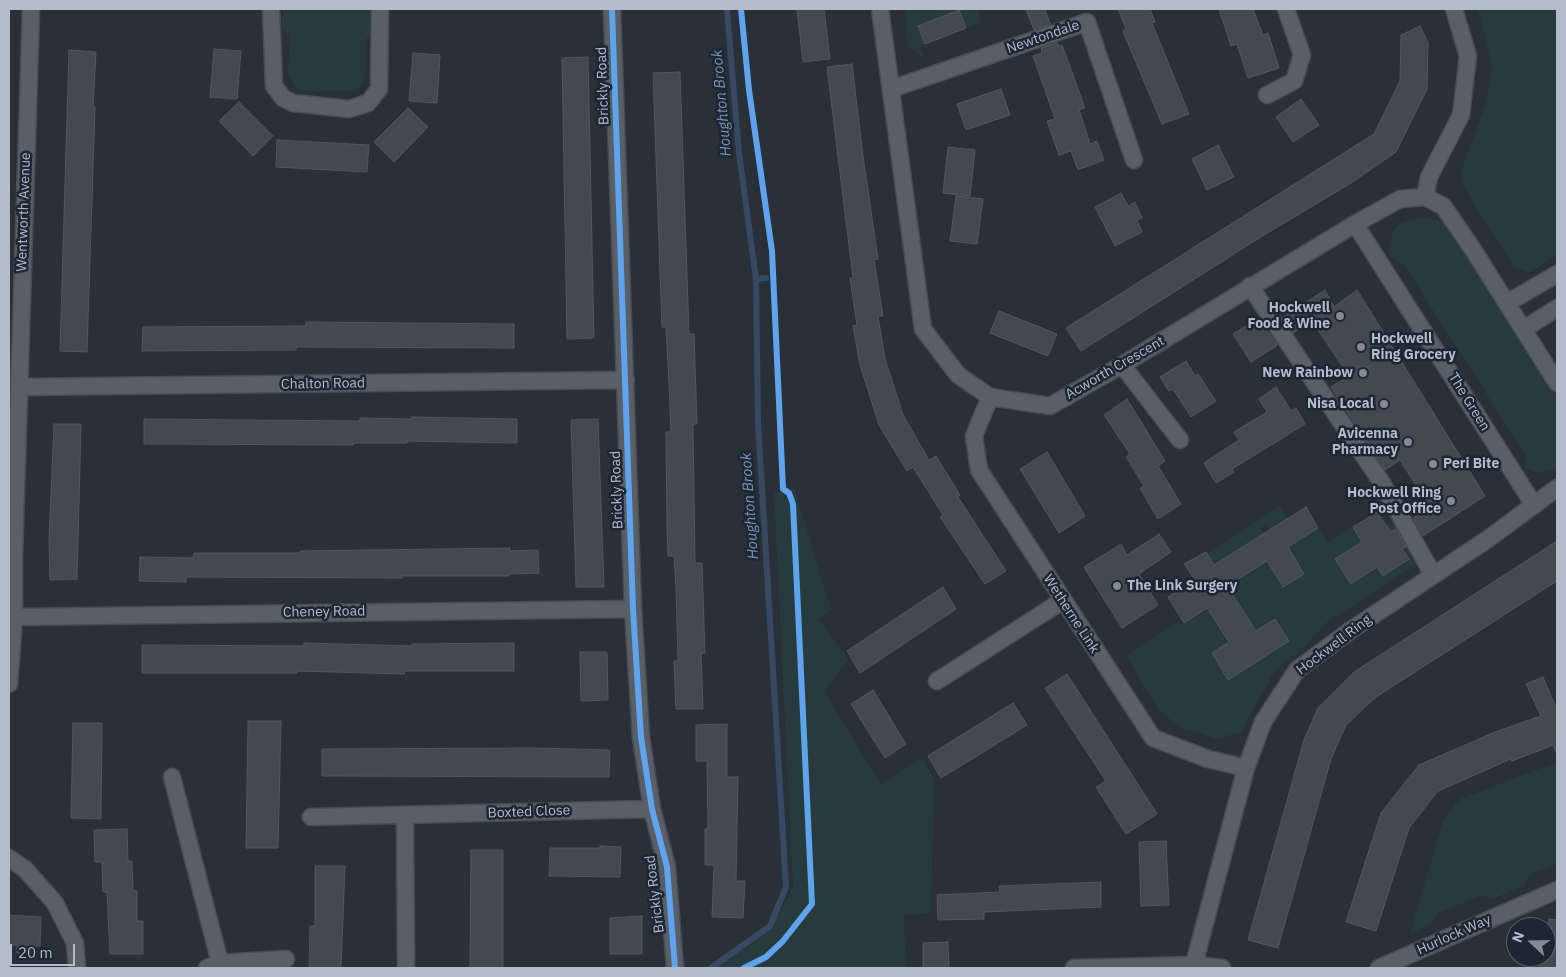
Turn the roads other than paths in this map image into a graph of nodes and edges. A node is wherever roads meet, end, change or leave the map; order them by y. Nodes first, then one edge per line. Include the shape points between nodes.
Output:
1 (31, 9) edge
2 (271, 9) edge
3 (380, 9) edge
4 (612, 9) edge
5 (880, 9) edge
6 (1286, 9) edge
7 (1454, 9) edge
8 (891, 89) junction
9 (1267, 95) dead end
10 (1134, 160) dead end
11 (1426, 197) junction
12 (1355, 224) junction
13 (1557, 274) edge
14 (1250, 286) junction
15 (1507, 303) junction
16 (1557, 308) edge
17 (14, 326) edge
18 (1524, 329) junction
19 (1122, 365) junction
20 (626, 380) junction
21 (1557, 383) edge
22 (20, 387) junction
23 (990, 397) junction
24 (1180, 440) dead end
25 (1557, 488) edge
26 (1534, 505) junction
27 (11, 554) edge
28 (1433, 575) junction
29 (1062, 601) junction
30 (633, 609) junction
31 (14, 617) junction
32 (938, 681) dead end
33 (9, 684) edge
34 (1246, 768) junction
35 (172, 777) dead end
36 (652, 808) junction
37 (405, 816) junction
38 (311, 817) dead end
39 (9, 858) edge
40 (1557, 890) edge
41 (286, 959) dead end
42 (214, 966) edge
43 (1193, 967) edge
44 (77, 968) edge
45 (406, 968) edge
46 (675, 968) edge
47 (1074, 968) edge
48 (1222, 968) edge
49 (1380, 968) edge

1 - 17 street, Wentworth Avenue
2 - 3 street via 274,86 283,98 292,104 350,109 368,103 379,89
4 - 20 street, Brickly Road
5 - 8 street, Acworth Crescent
6 - 9 street via 1302,55 1294,81
7 - 11 street via 1468,56 1461,115 1429,177
8 - 10 street, Newtondale via 1087,22
8 - 23 street, Acworth Crescent via 924,329 958,374
11 - 12 street, Acworth Crescent via 1400,199
11 - 15 street via 1443,206
12 - 14 street, Acworth Crescent
12 - 26 street, The Green
13 - 15 street
14 - 19 street, Acworth Crescent
14 - 28 street via 1382,484
15 - 18 street
16 - 18 street
17 - 22 street, Wentworth Avenue
18 - 21 street
19 - 23 street, Acworth Crescent via 1050,406
19 - 24 street
20 - 22 street, Chalton Road
20 - 30 street, Brickly Road
22 - 27 street, Wentworth Avenue
23 - 29 street, Wetherne Link via 974,436 979,470
25 - 26 street, Hockwell Ring
26 - 28 street, Hockwell Ring
27 - 31 street, Wentworth Avenue
28 - 34 street, Hockwell Ring via 1297,670 1263,722
29 - 32 street
29 - 34 street, Wetherne Link via 1152,738 1208,759
30 - 31 street, Cheney Road
30 - 36 street, Brickly Road via 640,737
31 - 33 street, Wentworth Avenue
34 - 43 street, Hockwell Ring
35 - 42 street
36 - 37 street, Boxted Close
36 - 46 street, Brickly Road via 667,867
37 - 38 street, Boxted Close
37 - 45 street
39 - 44 street via 25,869 55,903 75,943
40 - 49 street, Hurlock Way
41 - 42 street
43 - 47 street
43 - 48 street

